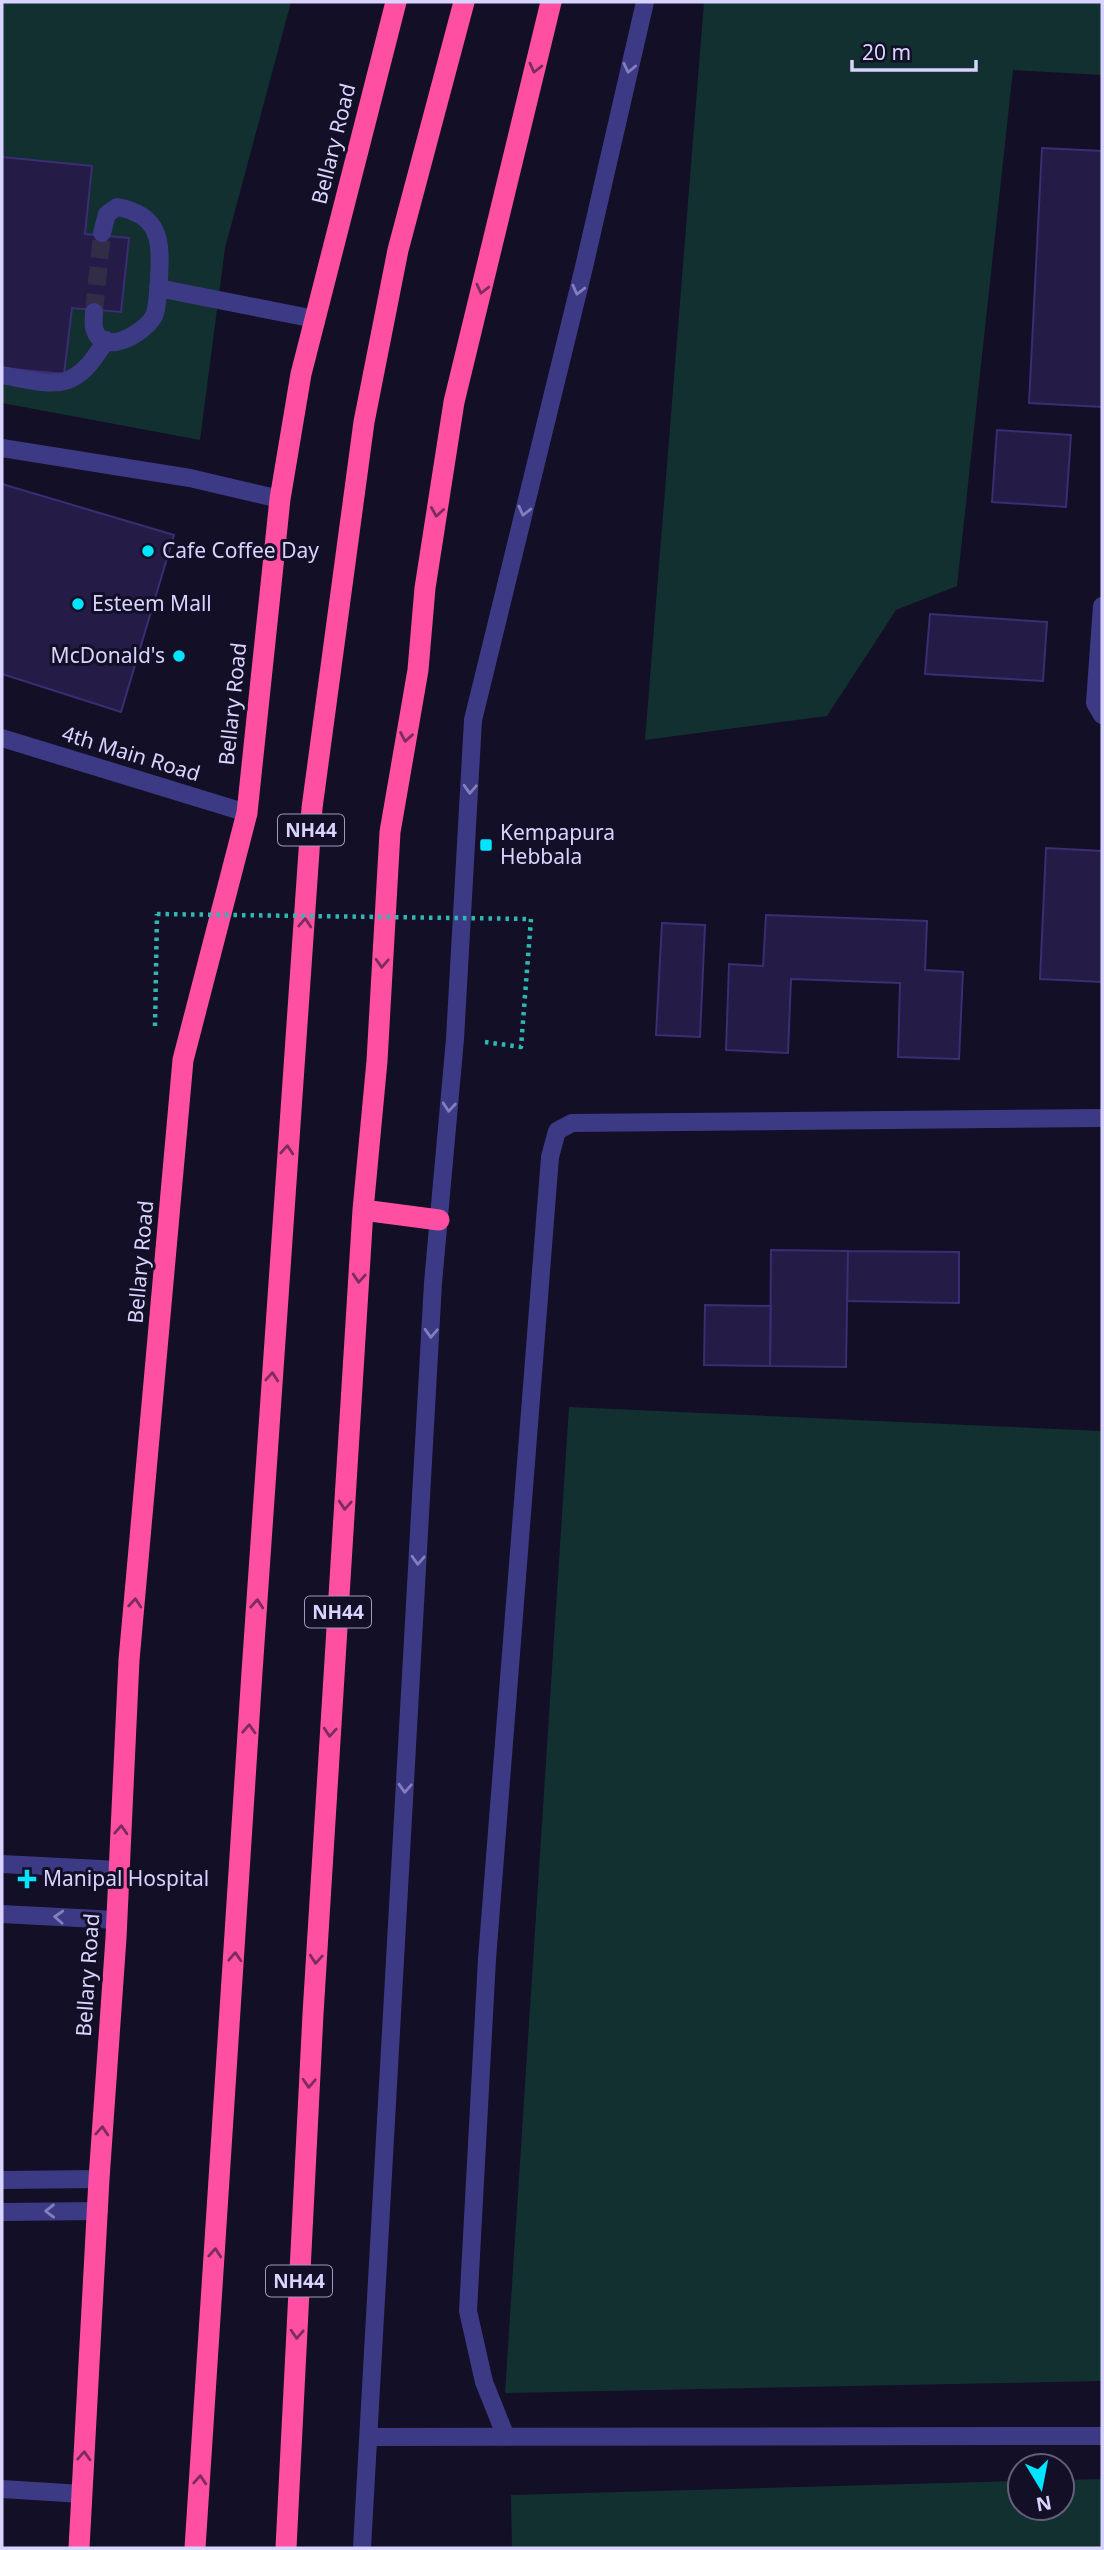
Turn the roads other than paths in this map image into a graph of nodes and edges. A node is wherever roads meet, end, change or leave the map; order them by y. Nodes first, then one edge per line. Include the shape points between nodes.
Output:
1 (396, 2) edge
2 (464, 2) edge
3 (551, 2) edge
4 (645, 2) edge
5 (102, 233) tunnel mouth
6 (158, 288) junction
7 (94, 312) tunnel mouth
8 (315, 320) junction
9 (106, 340) junction
10 (2, 375) edge
11 (2, 448) edge
12 (279, 499) junction
13 (1102, 606) edge
14 (1102, 715) edge
15 (2, 738) edge
16 (247, 813) junction
17 (1102, 1118) edge
18 (363, 1210) junction
19 (439, 1220) junction
20 (2, 1864) edge
21 (119, 1870) junction
22 (2, 1914) edge
23 (116, 1920) junction
24 (99, 2179) junction
25 (2, 2180) edge
26 (99, 2211) junction
27 (2, 2212) edge
28 (1102, 2436) edge
29 (369, 2437) junction
30 (506, 2437) junction
31 (2, 2489) edge
32 (82, 2494) junction
33 (79, 2548) edge
34 (195, 2548) edge
35 (286, 2548) edge
36 (362, 2548) edge

1 - 8 highway, Bellary Road
34 -> 2 highway, NH44 via 312,807 364,422 398,250
3 -> 18 highway, NH44 via 454,402 425,588 418,670 390,832
4 -> 19 street via 473,720 456,1039
5 - 6 street via 107,214 117,207 147,218 160,247
6 - 8 street
6 - 9 street via 155,315 142,330 120,343
7 - 9 street via 94,328
8 - 12 highway, Bellary Road
9 - 10 street via 94,361 65,383
11 - 12 street via 190,478
12 - 16 highway, Bellary Road
13 - 14 street via 1095,703
15 - 16 street, 4th Main Road
21 -> 16 highway, Bellary Road via 130,1660 183,1060
17 - 30 street via 572,1123 557,1131 550,1157 487,1959 468,2311 484,2382
18 - 19 highway
18 -> 35 highway, NH44 via 313,2014
19 -> 29 street
20 - 21 street
21 - 23 highway, Bellary Road
23 -> 22 street
24 -> 23 highway, Bellary Road
24 - 25 street
24 - 26 highway, Bellary Road
26 -> 27 street
32 -> 26 highway, Bellary Road
28 - 30 street
29 - 30 street
29 - 36 street
31 - 32 street
32 - 33 highway, Bellary Road

